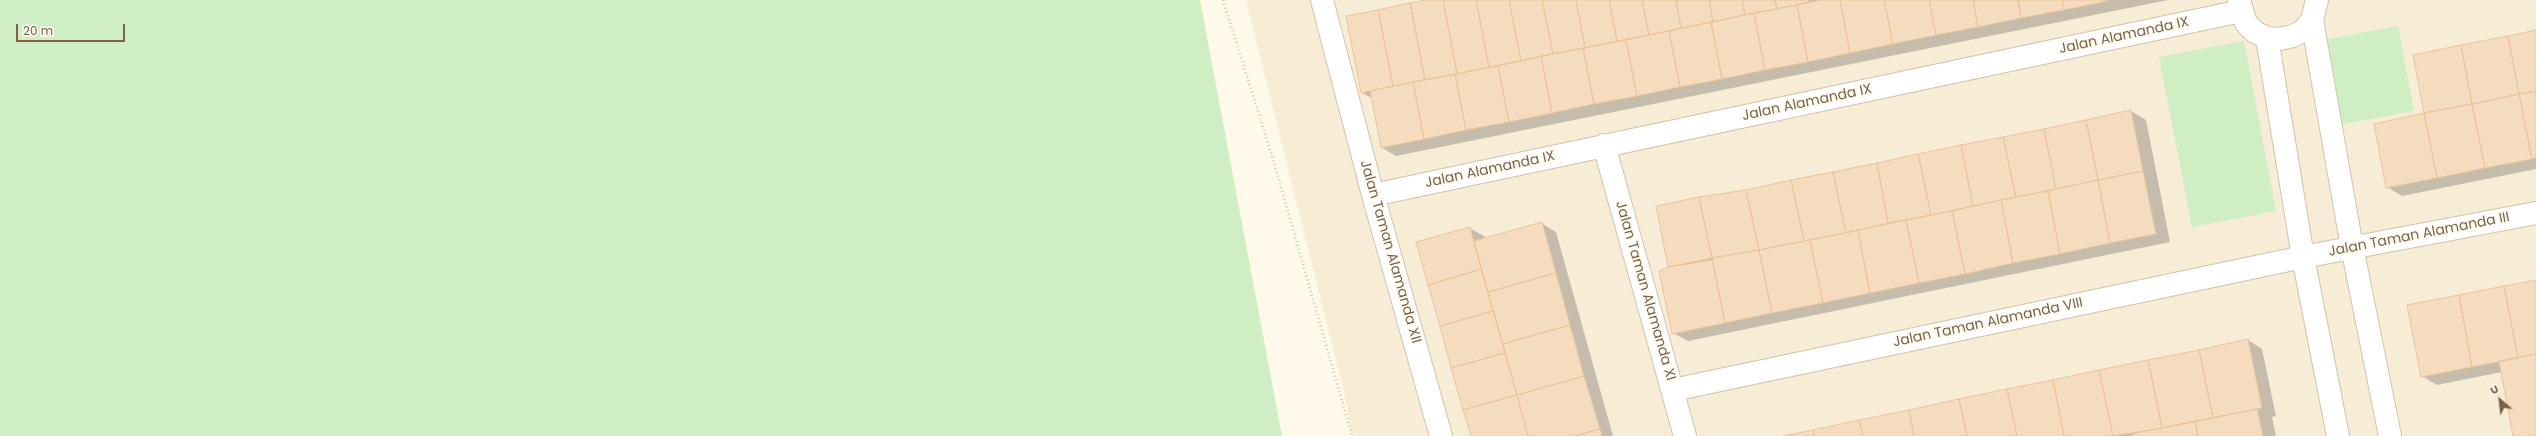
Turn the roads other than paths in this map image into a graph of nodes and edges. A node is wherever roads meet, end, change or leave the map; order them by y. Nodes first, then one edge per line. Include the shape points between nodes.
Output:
1 (1322, 0) edge
2 (2240, 5) edge
3 (2314, 10) edge
4 (2267, 38) junction
5 (1604, 145) junction
6 (1373, 195) junction
7 (2536, 213) edge
8 (2352, 247) junction
9 (2303, 257) junction
10 (1673, 390) junction
11 (1441, 436) edge
12 (1686, 436) edge
13 (2338, 436) edge
14 (2390, 436) edge

1 - 6 street, Jalan Taman Alamanda XII
2 - 4 street via 2250,27
2 - 5 street, Jalan Alamanda IX
3 - 4 street via 2304,30 2280,39
3 - 8 street
4 - 9 street
5 - 6 street, Jalan Alamanda IX
5 - 10 street, Jalan Taman Alamanda XI
6 - 11 street, Jalan Taman Alamanda XII
7 - 8 street, Jalan Taman Alamanda III
8 - 9 street, Jalan Taman Alamanda III
8 - 14 street
9 - 10 street, Jalan Taman Alamanda VIII
9 - 13 street
10 - 12 street, Jalan Taman Alamanda XI

